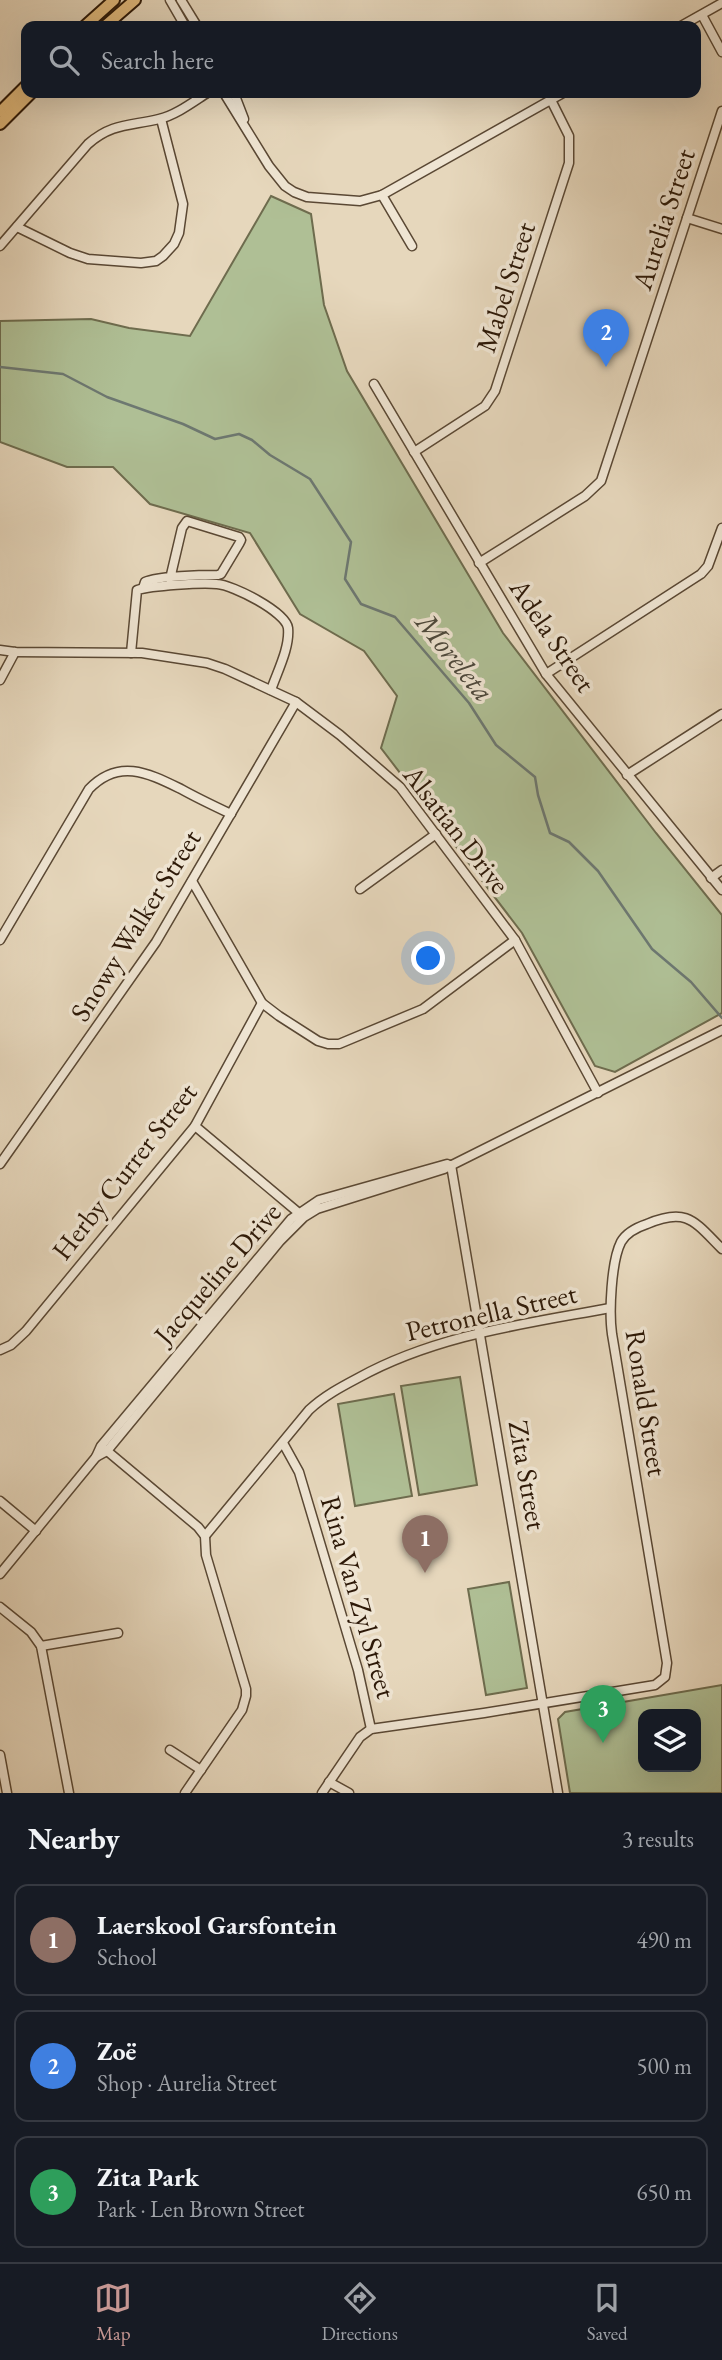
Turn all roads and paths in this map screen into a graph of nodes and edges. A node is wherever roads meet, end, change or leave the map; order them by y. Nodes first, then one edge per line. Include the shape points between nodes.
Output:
1 (114, 0) edge
2 (135, 0) edge
3 (170, 0) edge
4 (181, 0) edge
5 (722, 3) edge
6 (702, 15) junction
7 (91, 21) edge
8 (111, 21) edge
9 (183, 21) edge
10 (194, 21) edge
11 (691, 21) edge
12 (722, 52) edge
13 (21, 91) edge
14 (26, 98) edge
15 (198, 98) edge
16 (227, 98) edge
17 (236, 98) edge
18 (554, 98) edge
19 (551, 100) junction
20 (722, 111) edge
21 (0, 112) edge
22 (160, 119) junction
23 (0, 124) edge
24 (248, 132) junction
25 (382, 195) junction
26 (687, 218) junction
27 (17, 228) junction
28 (722, 229) edge
29 (0, 246) edge
30 (412, 246) dead end
31 (374, 384) dead end
32 (414, 452) junction
33 (722, 528) edge
34 (479, 564) junction
35 (170, 579) junction
36 (139, 590) junction
37 (0, 650) edge
38 (15, 652) junction
39 (131, 653) junction
40 (546, 674) junction
41 (0, 680) edge
42 (271, 690) junction
43 (296, 702) junction
44 (722, 714) edge
45 (627, 775) junction
46 (231, 814) junction
47 (436, 834) junction
48 (722, 870) edge
49 (711, 877) junction
50 (192, 881) junction
51 (360, 889) dead end
52 (722, 890) edge
53 (0, 940) edge
54 (515, 940) junction
55 (262, 1003) junction
56 (722, 1030) edge
57 (598, 1093) junction
58 (195, 1126) junction
59 (0, 1164) edge
60 (451, 1164) junction
61 (301, 1215) junction
62 (722, 1249) edge
63 (610, 1308) junction
64 (481, 1334) junction
65 (0, 1350) edge
66 (283, 1443) junction
67 (104, 1448) junction
68 (0, 1501) edge
69 (36, 1531) junction
70 (205, 1536) junction
71 (0, 1574) edge
72 (0, 1607) edge
73 (118, 1633) dead end
74 (41, 1646) junction
75 (544, 1703) junction
76 (371, 1729) junction
77 (170, 1750) dead end
78 (0, 1755) edge
79 (201, 1770) junction
80 (329, 1782) junction
81 (7, 1793) edge
82 (69, 1793) edge
83 (185, 1793) edge
84 (322, 1793) edge
85 (349, 1793) edge
86 (558, 1793) edge

1 - 7 main road
2 - 8 main road
3 - 9 street
4 - 10 street
5 - 6 street
6 - 11 street
6 - 12 street
13 - 21 main road
14 - 23 main road
15 - 22 street
16 - 24 street
17 - 24 street
18 - 19 street
19 - 25 street
19 - 32 street, Mabel Street via 569,136 569,163 495,391 485,406
20 - 26 street, Aurelia Street
22 - 27 street via 99,134
22 - 27 street via 184,211 180,233 163,256 150,263 88,259
24 - 25 street via 285,186 298,194 360,201
25 - 30 street
26 - 28 street
26 - 34 street, Aurelia Street via 601,481
27 - 29 street
31 - 32 street, Adela Street
32 - 34 street, Adela Street
33 - 40 street via 701,574
34 - 40 street, Adela Street
35 - 35 street via 187,521 241,540 220,574
35 - 36 street via 151,579
36 - 39 street
36 - 42 street via 220,584 281,616 288,636
37 - 38 street, Alsatian Drive
38 - 39 street, Alsatian Drive
38 - 41 street
39 - 42 street, Alsatian Drive via 206,663
40 - 45 street, Adela Street
42 - 43 street, Alsatian Drive
43 - 46 street, Snowy Walker Street
43 - 47 street, Alsatian Drive via 400,787
44 - 45 street
45 - 49 street, Adela Street
46 - 50 street, Snowy Walker Street
46 - 53 street via 145,773 106,775 89,789
47 - 51 street
47 - 54 street, Alsatian Drive
48 - 49 street
49 - 52 street, Adela Street
50 - 55 street
50 - 59 street, Snowy Walker Street via 119,997
54 - 55 street via 423,1009 339,1044 318,1041
54 - 57 street, Alsatian Drive
55 - 58 street, Herby Currer Street
56 - 57 street, Jacqueline Drive
57 - 60 street, Jacqueline Drive
58 - 61 street
58 - 65 street, Herby Currer Street via 26,1331
60 - 61 street, Jacqueline Drive via 319,1200
60 - 64 street, Zita Street
61 - 67 street, Jacqueline Drive via 286,1223
62 - 63 street, Ronald Street via 681,1216 644,1225 621,1242
63 - 64 street, Petronella Street
63 - 75 street, Ronald Street via 667,1663 665,1677 654,1685
64 - 66 street, Petronella Street via 403,1355 355,1380 321,1399
64 - 75 street, Zita Street
66 - 70 street, Petronella Street
66 - 76 street, Rina Van Zyl Street via 296,1464 309,1503
67 - 69 street, Jacqueline Drive
67 - 70 street
68 - 69 street
69 - 71 street, Jacqueline Drive
70 - 79 street via 206,1555 246,1696 242,1710
72 - 74 street
73 - 74 street
74 - 82 street
75 - 76 street
75 - 86 street, Zita Street
76 - 80 street, Rina Van Zyl Street via 360,1737
77 - 79 street
78 - 81 street
79 - 83 street
80 - 84 street, Rina Van Zyl Street
80 - 85 street

